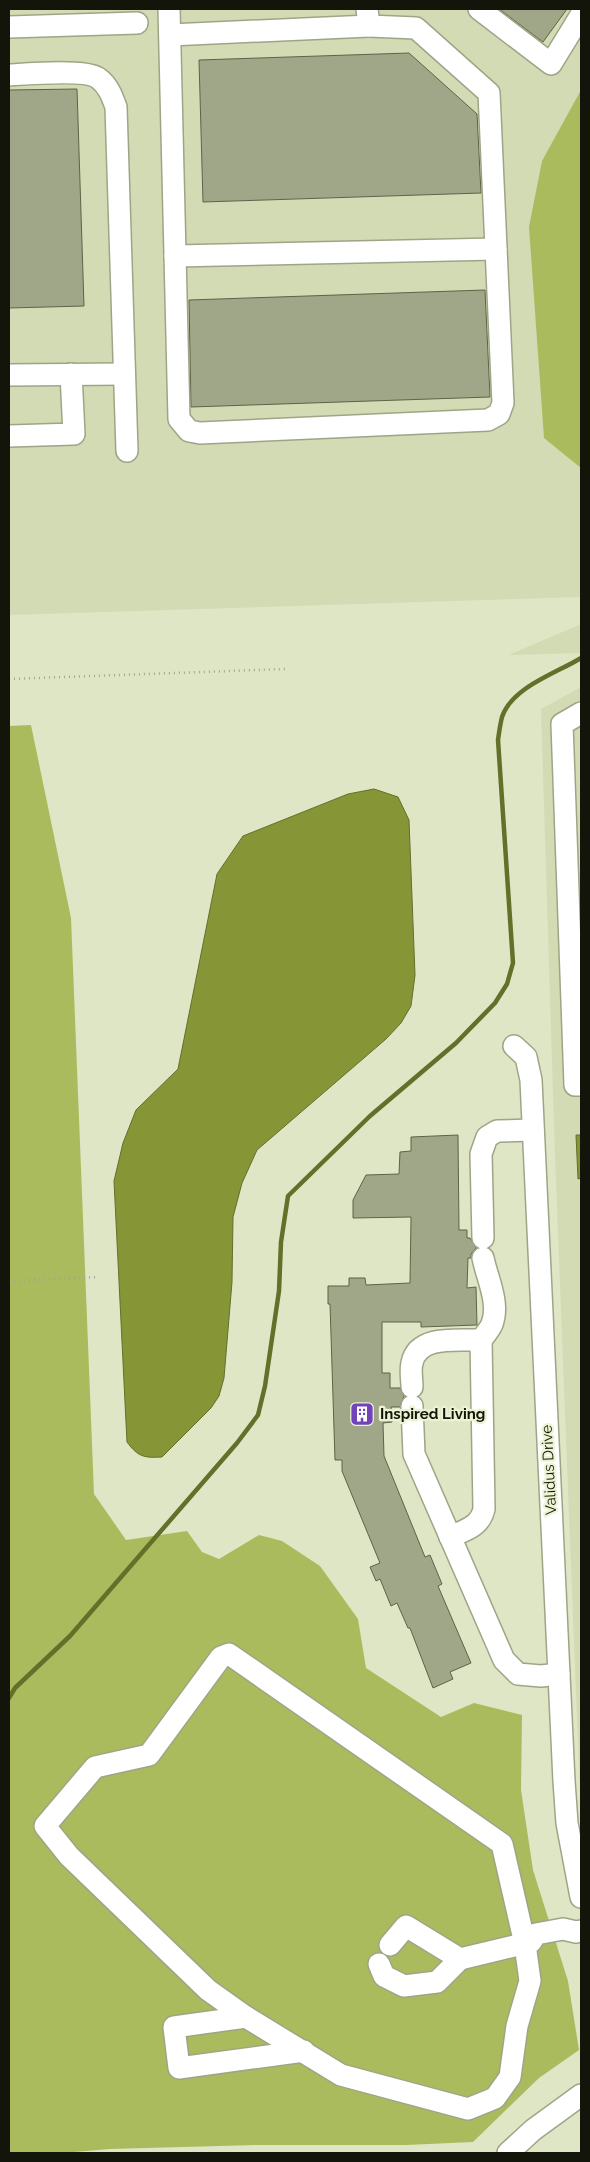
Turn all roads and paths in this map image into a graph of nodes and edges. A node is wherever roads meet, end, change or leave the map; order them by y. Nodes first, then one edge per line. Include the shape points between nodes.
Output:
1 (169, 9) edge
2 (479, 9) edge
3 (581, 15) edge
4 (368, 17) edge
5 (137, 23) dead end
6 (9, 26) edge
7 (170, 35) junction
8 (9, 75) edge
9 (496, 249) junction
10 (175, 256) junction
11 (9, 374) edge
12 (71, 374) junction
13 (124, 374) junction
14 (9, 436) edge
15 (127, 451) dead end
16 (285, 669) dead end
17 (9, 679) edge
18 (581, 713) edge
19 (572, 746) edge
20 (514, 1046) dead end
21 (578, 1057) edge
22 (581, 1085) edge
23 (533, 1130) junction
24 (100, 1277) dead end
25 (9, 1281) edge
26 (481, 1340) junction
27 (450, 1537) junction
28 (559, 1674) junction
29 (581, 1897) edge
30 (578, 1932) edge
31 (528, 1943) junction
32 (390, 1945) dead end
33 (460, 1959) junction
34 (379, 1964) dead end
35 (246, 2016) junction
36 (304, 2051) junction
37 (581, 2095) edge
38 (508, 2153) edge

1 - 7 street
2 - 3 street via 551,64
4 - 7 street
4 - 9 street via 416,28 489,93
5 - 6 street
7 - 10 street
8 - 13 street via 75,73 96,77 109,90 116,107
9 - 10 street
9 - 10 street via 503,403 499,414 488,420 200,432 189,431 178,419
11 - 12 street
12 - 13 street
12 - 14 street via 74,434
13 - 15 street
16 - 17 path
18 - 19 street via 562,724
19 - 21 street
20 - 23 street, Validus Drive via 526,1057 531,1080
21 - 22 street via 575,1085
23 - 26 street via 497,1131 487,1137 481,1154 483,1248 494,1306 492,1323
23 - 28 street, Validus Drive
24 - 25 path
26 - 27 street via 484,1509 473,1527
26 - 27 street via 424,1345 412,1363 414,1454
27 - 28 street via 509,1668 525,1676
28 - 29 street, Validus Drive via 567,1823
30 - 31 street via 563,1929 536,1934
31 - 33 street
31 - 35 street via 502,1844 228,1654 221,1657 149,1755 95,1767 45,1826 69,1856 208,1990
31 - 36 street via 530,1981 518,2026 510,2078 495,2098 468,2109 341,2075
32 - 33 street via 406,1926
33 - 34 street via 437,1982 404,1986 384,1976
35 - 36 street
35 - 36 street via 174,2027 180,2068
37 - 38 street

